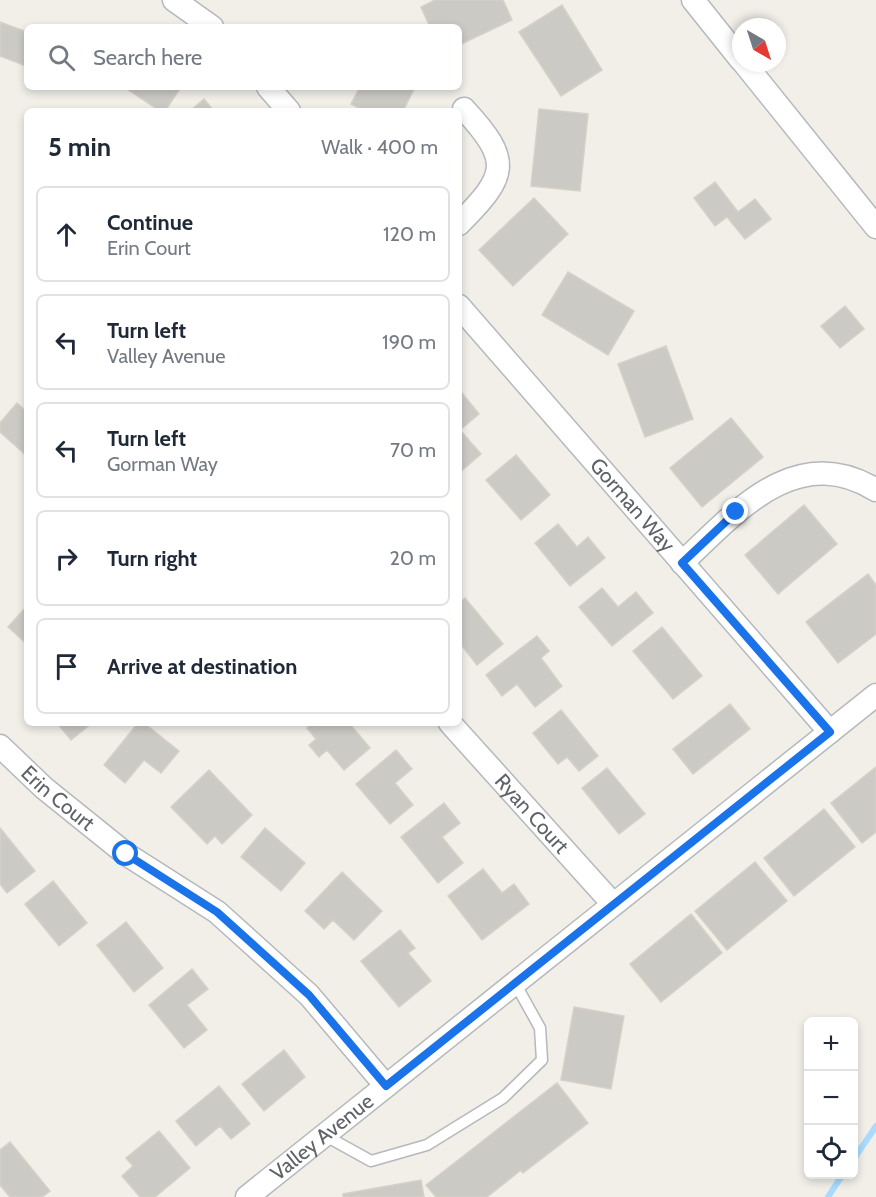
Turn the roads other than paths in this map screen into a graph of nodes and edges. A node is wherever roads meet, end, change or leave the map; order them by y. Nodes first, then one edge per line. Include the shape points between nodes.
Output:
1 (174, 0) edge
2 (693, 0) edge
3 (208, 24) edge
4 (732, 49) edge
5 (751, 72) edge
6 (271, 90) edge
7 (286, 108) edge
8 (464, 109) dead end
9 (462, 221) edge
10 (876, 226) edge
11 (462, 309) edge
12 (876, 490) edge
13 (682, 563) junction
14 (876, 695) edge
15 (453, 726) edge
16 (830, 732) junction
17 (0, 746) edge
18 (613, 904) junction
19 (515, 982) junction
20 (386, 1086) junction
21 (324, 1135) junction
22 (247, 1197) edge

1 - 3 street
2 - 4 street
5 - 10 street
6 - 7 street
8 - 9 street via 487,134 497,153 498,176 494,186
11 - 13 street, Gorman Way
12 - 13 street via 844,476 806,473 775,483 736,512
13 - 16 street, Gorman Way
14 - 16 street, Valley Avenue
15 - 18 street, Ryan Court
16 - 18 street, Valley Avenue
17 - 20 street, Erin Court via 44,788 126,854 217,912 309,995
18 - 19 street, Valley Avenue
19 - 20 street, Valley Avenue
19 - 21 lane via 540,1028 542,1060 503,1098 427,1145 370,1161
20 - 21 street, Valley Avenue
21 - 22 street, Valley Avenue

